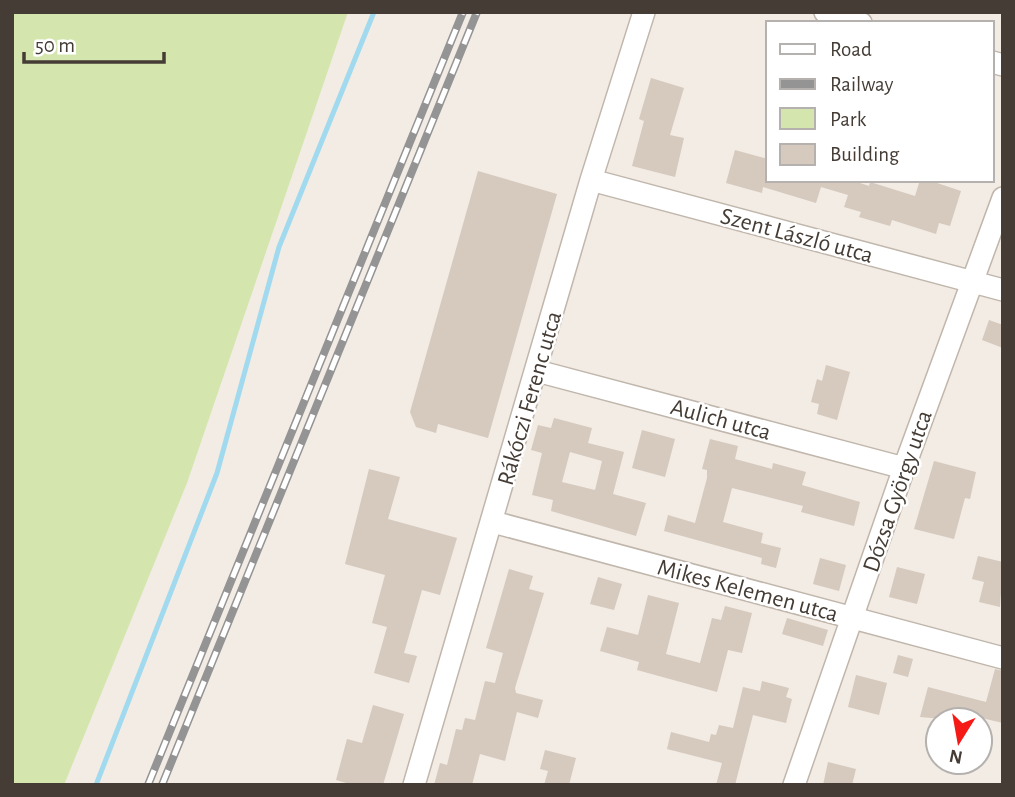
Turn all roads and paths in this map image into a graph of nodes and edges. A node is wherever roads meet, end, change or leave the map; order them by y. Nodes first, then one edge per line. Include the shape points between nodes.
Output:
1 (644, 12) edge
2 (825, 12) edge
3 (854, 21) edge
4 (591, 180) junction
5 (1003, 198) edge
6 (971, 281) junction
7 (1003, 290) edge
8 (537, 371) junction
9 (904, 468) junction
10 (493, 522) junction
11 (853, 618) junction
12 (1003, 658) edge
13 (414, 785) edge
14 (794, 785) edge

1 - 4 street, Rákóczi Ferenc utca
2 - 3 street
4 - 6 street, Szent László utca
4 - 8 street, Rákóczi Ferenc utca
5 - 6 street, Dózsa György utca
6 - 7 street, Szent László utca
6 - 9 street, Dózsa György utca
8 - 9 street, Aulich utca
8 - 10 street, Rákóczi Ferenc utca
9 - 11 street, Dózsa György utca
10 - 11 street, Mikes Kelemen utca
10 - 13 street, Rákóczi Ferenc utca
11 - 12 street, Mikes Kelemen utca
11 - 14 street, Dózsa György utca

